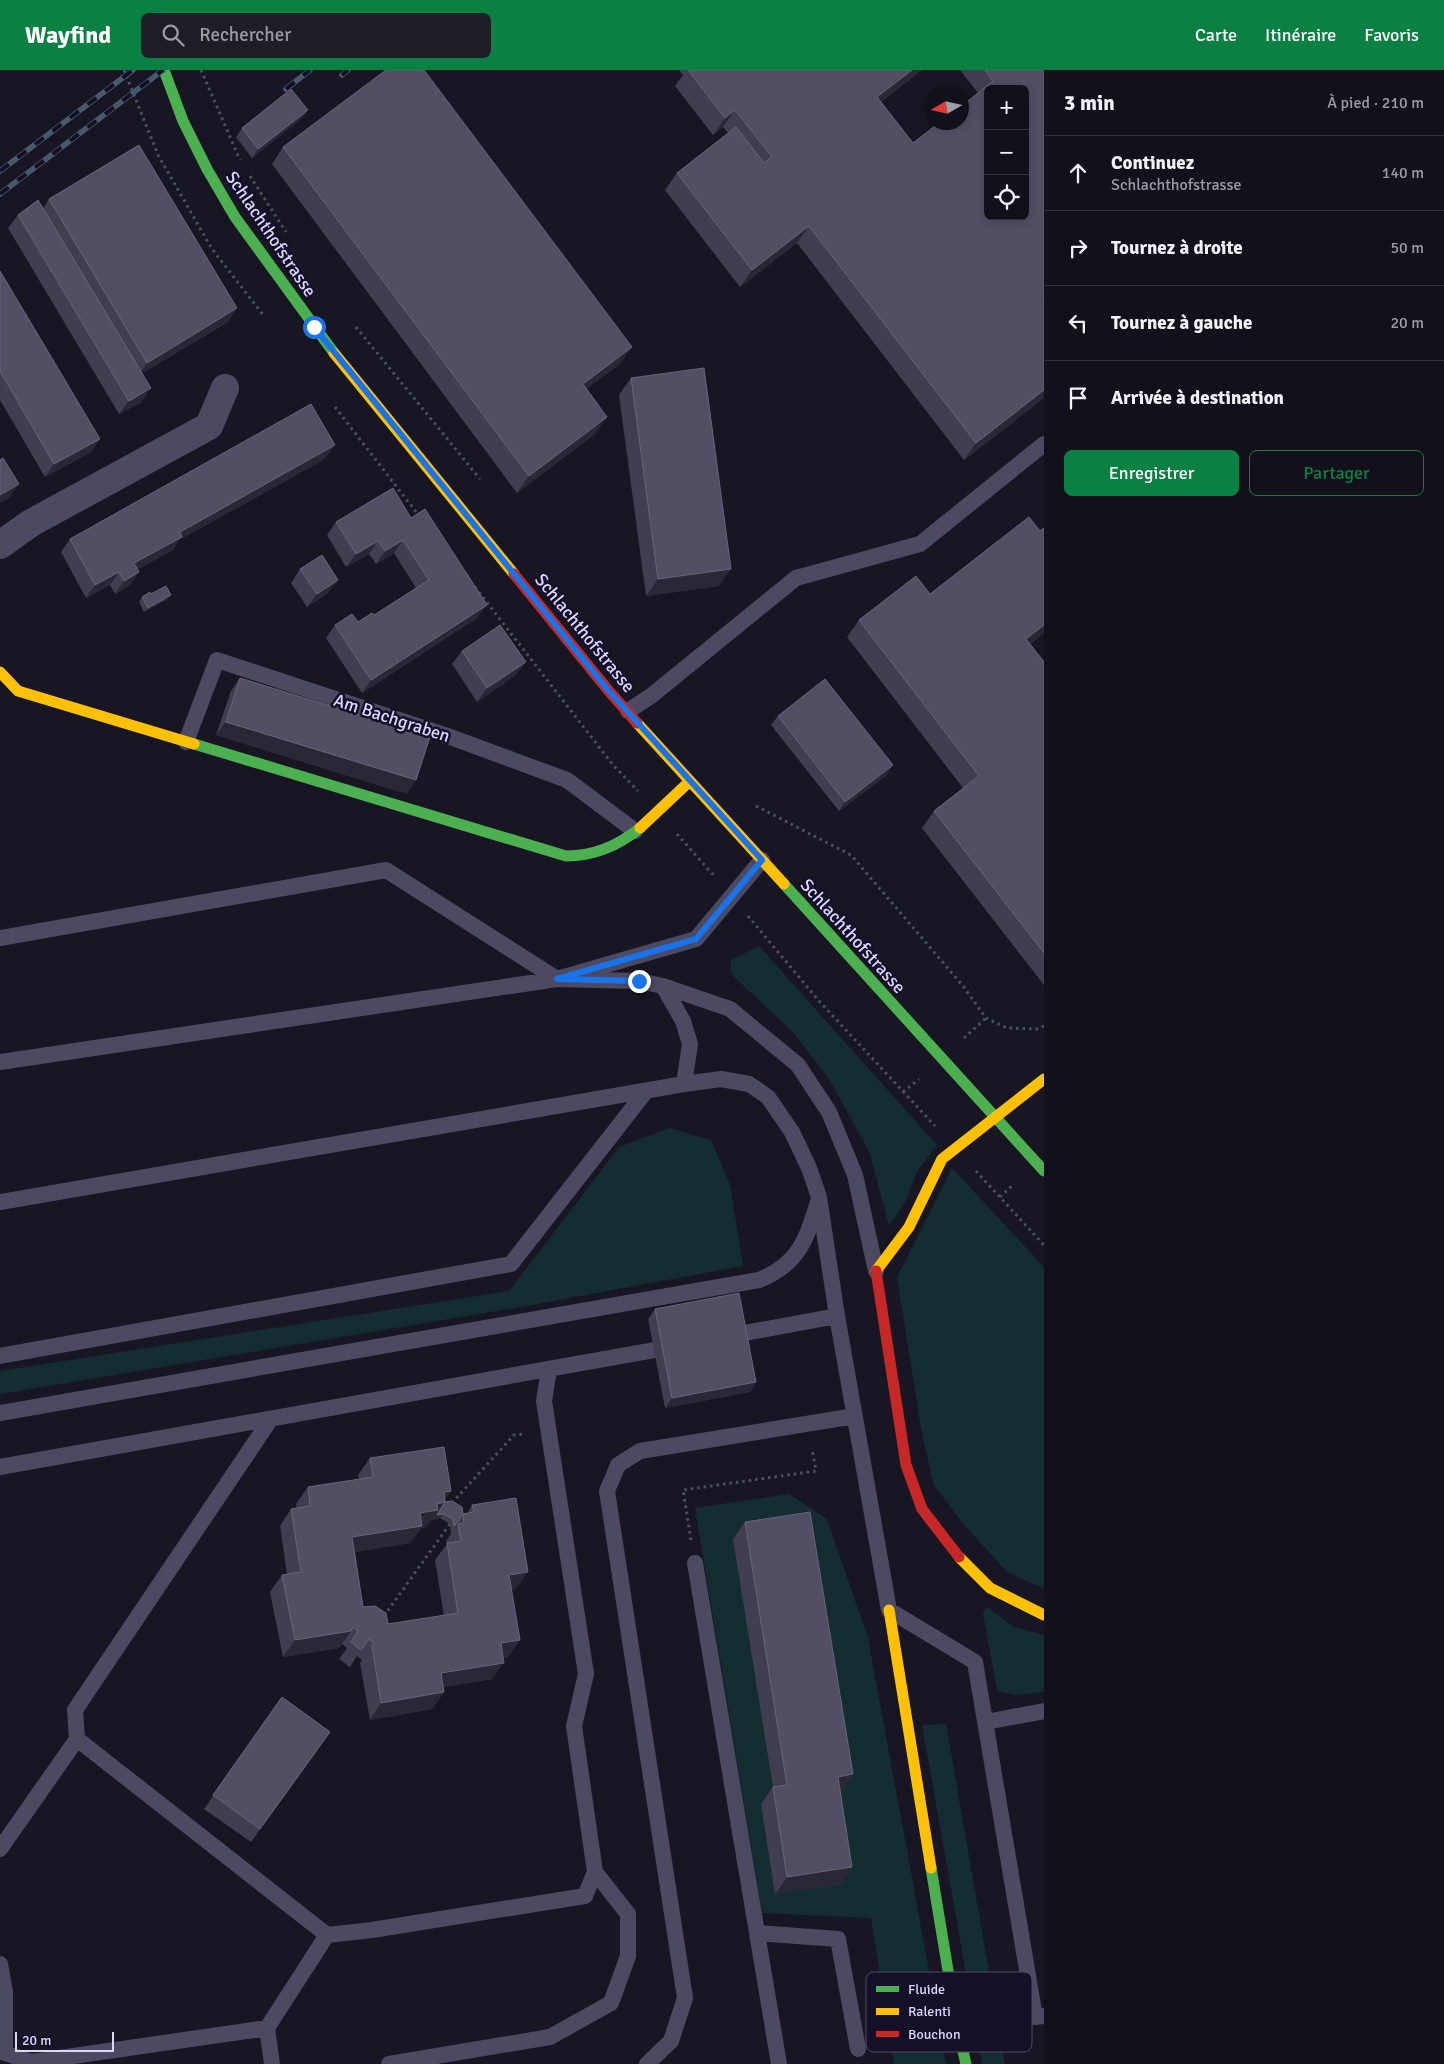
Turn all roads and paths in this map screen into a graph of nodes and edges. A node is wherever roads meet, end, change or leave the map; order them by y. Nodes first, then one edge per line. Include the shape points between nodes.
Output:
1 (164, 70) edge
2 (201, 70) edge
3 (243, 166) dead end
4 (248, 174) dead end
5 (291, 239) dead end
6 (354, 324) dead end
7 (225, 388) dead end
8 (1044, 444) edge
9 (481, 481) dead end
10 (0, 545) edge
11 (0, 672) edge
12 (628, 712) junction
13 (186, 742) junction
14 (690, 780) junction
15 (748, 801) dead end
16 (635, 830) junction
17 (762, 860) junction
18 (0, 938) edge
19 (557, 979) junction
20 (663, 986) junction
21 (1044, 1026) edge
22 (0, 1062) edge
23 (1044, 1079) edge
24 (684, 1084) junction
25 (646, 1091) junction
26 (995, 1118) junction
27 (1044, 1171) edge
28 (819, 1197) junction
29 (0, 1202) edge
30 (876, 1271) junction
31 (837, 1316) junction
32 (739, 1334) edge
33 (654, 1350) dead end
34 (0, 1356) edge
35 (548, 1369) junction
36 (0, 1413) edge
37 (855, 1416) junction
38 (270, 1420) junction
39 (808, 1423) junction
40 (548, 1430) junction
41 (0, 1467) edge
42 (449, 1506) edge
43 (449, 1515) edge
44 (695, 1563) joint
45 (889, 1610) junction
46 (1044, 1615) edge
47 (380, 1622) edge
48 (1044, 1711) edge
49 (986, 1722) junction
50 (76, 1739) junction
51 (0, 1849) edge
52 (595, 1872) junction
53 (757, 1932) junction
54 (327, 1934) junction
55 (0, 1964) edge
56 (948, 1972) edge
57 (1028, 1972) edge
58 (1032, 1999) edge
59 (1044, 2016) edge
60 (267, 2028) junction
61 (858, 2049) dead end
62 (4, 2057) edge
63 (272, 2064) edge
64 (389, 2064) edge
65 (647, 2064) edge
66 (779, 2064) edge

1 - 12 main road, Schlachthofstrasse via 183,121 207,169 235,216 314,327
2 - 3 path
4 - 5 path
6 - 9 path
7 - 10 street via 208,426 31,523
8 - 12 lane via 920,544 796,578
11 - 13 main road via 18,691
12 - 14 main road, Schlachthofstrasse
13 - 16 main road via 566,856 594,854
13 - 16 lane, Am Bachgraben via 217,660 445,735 567,780
14 - 16 main road via 658,813
14 - 17 main road, Schlachthofstrasse
15 - 21 path via 852,855 958,979 986,1018 1007,1028 1037,1029
17 - 19 lane via 696,939
17 - 26 main road, Schlachthofstrasse
18 - 19 lane via 386,870
19 - 20 lane via 639,981
19 - 22 lane
20 - 24 lane via 683,1021 690,1044
20 - 30 lane via 730,1009 798,1065 829,1112 855,1175
23 - 26 main road
24 - 25 lane
24 - 28 lane via 721,1079 749,1084 768,1097 792,1132
25 - 29 lane
25 - 34 lane via 511,1264
26 - 27 main road, Schlachthofstrasse
26 - 30 main road via 942,1159 909,1227
28 - 31 lane
28 - 36 lane via 807,1239 792,1260 776,1274 759,1280
30 - 46 main road via 906,1465 922,1509 950,1548 990,1588
31 - 32 lane
31 - 37 lane
33 - 35 lane
35 - 38 lane
35 - 40 lane via 544,1401
37 - 39 lane
37 - 45 lane
38 - 41 lane
38 - 50 lane via 75,1710
39 - 44 path via 816,1471 683,1490
39 - 65 lane via 640,1451 618,1465 607,1491 685,1998 671,2041
40 - 42 path via 514,1435
40 - 52 lane via 586,1674 574,1726
43 - 47 path via 450,1524
44 - 53 lane
45 - 49 lane via 975,1662
45 - 56 main road
48 - 49 lane
49 - 57 lane
50 - 51 lane
50 - 54 lane
52 - 54 lane via 585,1896 372,1930
52 - 64 lane via 628,1914 628,1956 611,2003 550,2037
53 - 61 lane via 838,1939
53 - 66 lane
54 - 60 lane
55 - 62 lane via 5,1992
58 - 59 lane via 1035,2017
60 - 62 lane via 32,2062
60 - 63 lane

